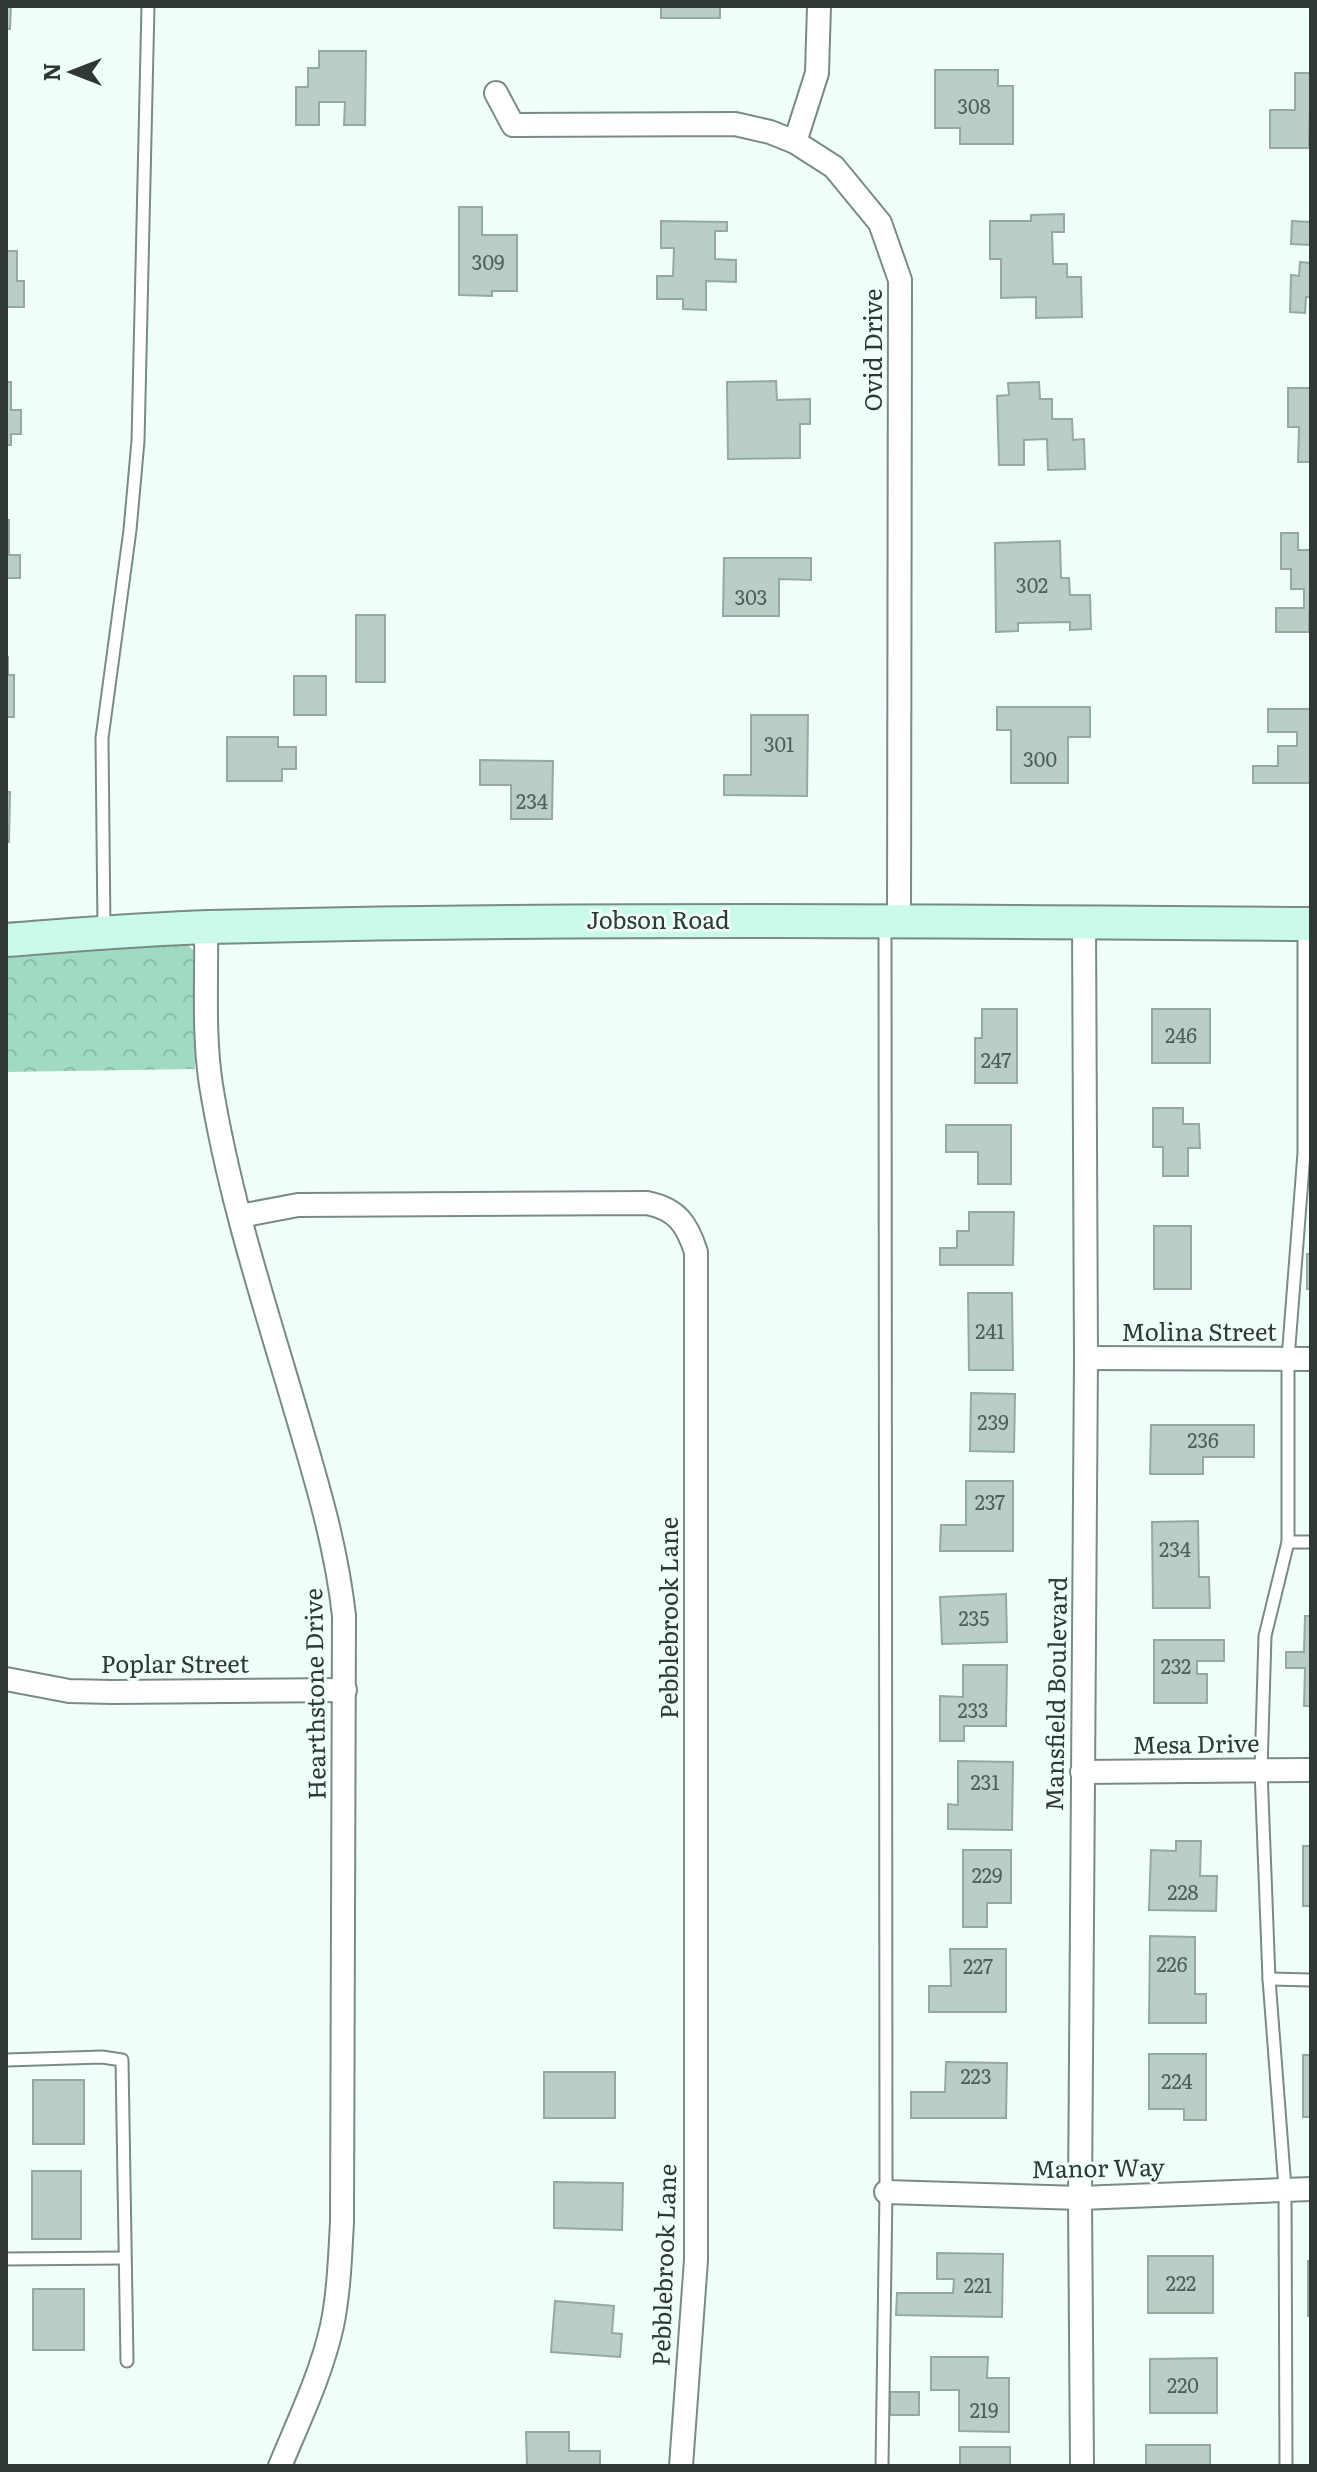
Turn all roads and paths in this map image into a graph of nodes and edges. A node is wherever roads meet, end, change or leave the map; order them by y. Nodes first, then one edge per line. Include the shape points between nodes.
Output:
1 (148, 6) edge
2 (819, 6) edge
3 (496, 93) dead end
4 (795, 142) junction
5 (892, 920) junction
6 (1084, 922) junction
7 (1308, 924) edge
8 (206, 927) junction
9 (104, 934) junction
10 (6, 940) edge
11 (1308, 1154) edge
12 (240, 1216) junction
13 (1086, 1358) junction
14 (1300, 1359) edge
15 (1288, 1542) junction
16 (1311, 1542) edge
17 (6, 1679) edge
18 (345, 1690) junction
19 (1261, 1770) junction
20 (1311, 1770) edge
21 (1082, 1772) junction
22 (1269, 1979) junction
23 (1311, 1980) edge
24 (6, 2060) edge
25 (1285, 2188) junction
26 (1311, 2189) edge
27 (886, 2192) junction
28 (1080, 2198) junction
29 (124, 2258) junction
30 (6, 2259) edge
31 (127, 2361) dead end
32 (280, 2466) edge
33 (681, 2466) edge
34 (882, 2466) edge
35 (1082, 2466) edge
36 (1286, 2466) edge

1 - 9 lane via 138,441 102,738
2 - 4 street via 817,73
3 - 4 street, Ovid Drive via 513,125 735,124
4 - 5 street, Ovid Drive via 834,167 880,223 900,280
5 - 6 street, Jobson Road
5 - 8 street, Jobson Road
5 - 27 lane
6 - 7 street, Jobson Road
6 - 13 street, Mansfield Boulevard
7 - 11 lane
8 - 9 street, Jobson Road
8 - 12 street, Hearthstone Drive via 210,1082
9 - 10 street, Jobson Road
11 - 14 lane
12 - 18 street, Hearthstone Drive via 339,1571
12 - 33 street, Pebblebrook Lane via 298,1205 647,1203 665,1206 689,1231 696,1252 696,2260
13 - 14 street, Molina Street
13 - 21 street, Mansfield Boulevard
14 - 15 lane
15 - 16 lane
15 - 19 lane via 1265,1636
17 - 18 street, Poplar Street via 98,1692
18 - 32 street, Hearthstone Drive via 339,2280 322,2361
19 - 20 street, Mesa Drive
19 - 21 street, Mesa Drive
19 - 22 lane
21 - 28 street, Mansfield Boulevard
22 - 23 lane
22 - 25 lane
24 - 29 lane via 122,2060
25 - 26 street, Manor Way
25 - 28 street, Manor Way
25 - 36 lane
27 - 28 street, Manor Way
27 - 34 lane
28 - 35 street, Mansfield Boulevard
29 - 30 lane
29 - 31 lane

